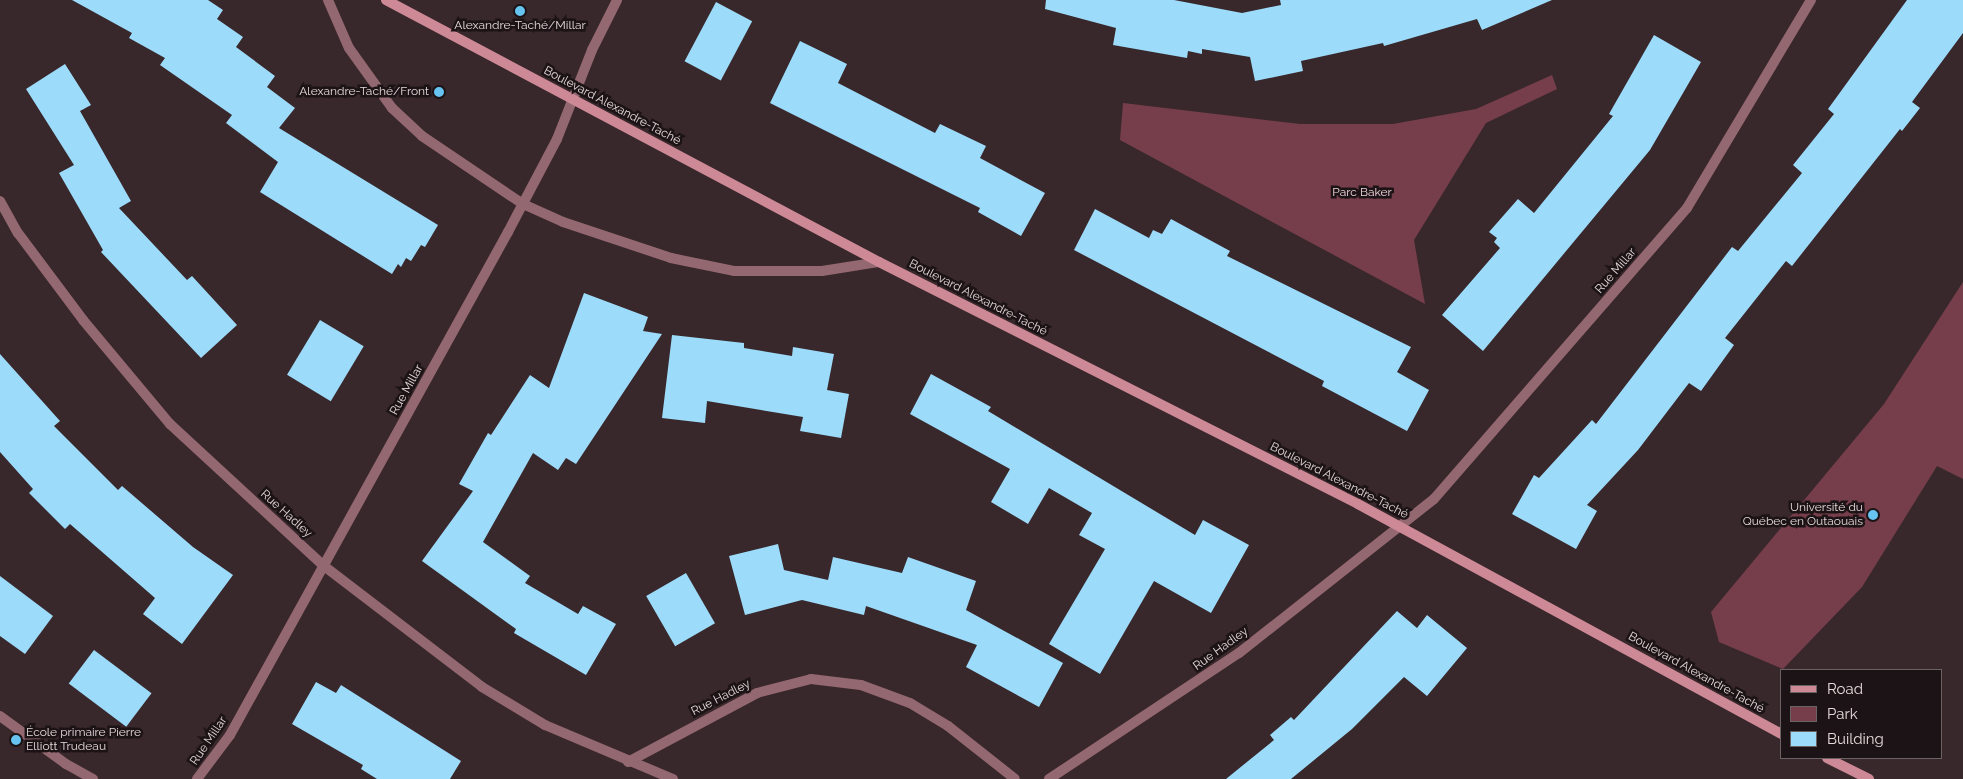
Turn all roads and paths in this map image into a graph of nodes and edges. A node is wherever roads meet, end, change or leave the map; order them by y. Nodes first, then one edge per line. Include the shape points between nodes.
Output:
1 (328, 0) edge
2 (386, 0) edge
3 (617, 0) edge
4 (1811, 0) edge
5 (573, 98) junction
6 (0, 201) edge
7 (523, 204) junction
8 (879, 262) junction
9 (1399, 526) junction
10 (324, 566) junction
11 (0, 716) edge
12 (1780, 733) edge
13 (1829, 759) edge
14 (628, 762) junction
15 (93, 779) edge
16 (197, 779) edge
17 (673, 779) edge
18 (1015, 779) edge
19 (1049, 779) edge
20 (1869, 779) edge

1 - 7 street via 349,48 392,108 422,136
2 - 5 main road, Boulevard Alexandre-Taché
3 - 5 street, Rue Millar
4 - 9 street, Rue Millar via 1687,208 1434,499
5 - 7 street, Rue Millar via 555,143
5 - 8 main road, Boulevard Alexandre-Taché
6 - 10 street, Rue Hadley via 18,234 83,320 170,424
7 - 8 street via 563,222 671,258 734,271 822,270
7 - 10 street, Rue Millar
8 - 9 main road, Boulevard Alexandre-Taché
9 - 12 main road, Boulevard Alexandre-Taché
9 - 19 street, Rue Hadley via 1239,653
10 - 14 street, Rue Hadley via 482,687 545,725
10 - 16 street, Rue Millar via 230,735
11 - 15 street via 66,764
13 - 20 main road
14 - 17 street, Rue Hadley
14 - 18 street, Rue Hadley via 757,693 811,679 861,684 910,703 948,726

